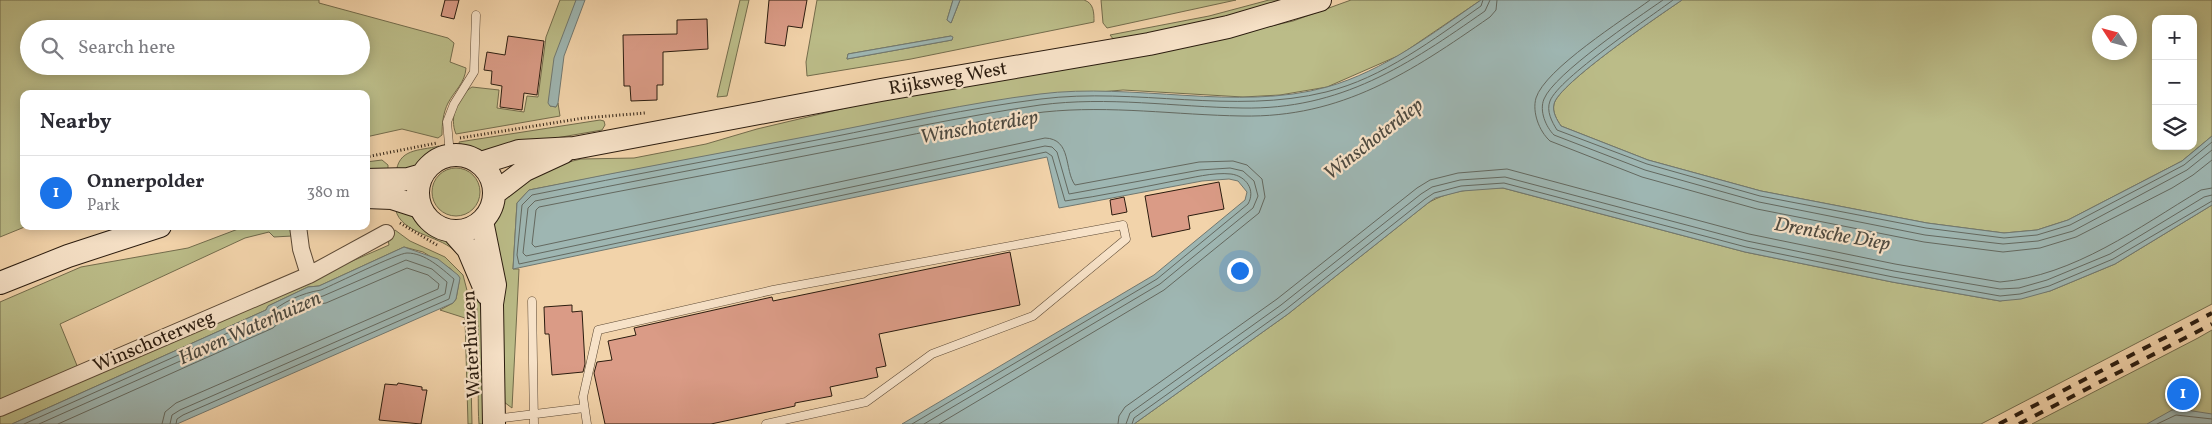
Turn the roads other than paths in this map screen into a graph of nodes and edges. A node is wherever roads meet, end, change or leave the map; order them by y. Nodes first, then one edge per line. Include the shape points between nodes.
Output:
1 (1320, 0) edge
2 (476, 15) dead end
3 (574, 148) junction
4 (450, 155) junction
5 (481, 163) junction
6 (422, 175) junction
7 (370, 181) edge
8 (392, 189) junction
9 (495, 193) junction
10 (370, 196) edge
11 (420, 207) junction
12 (482, 221) junction
13 (148, 230) edge
14 (299, 230) edge
15 (386, 233) dead end
16 (447, 239) junction
17 (309, 275) junction
18 (0, 283) edge
19 (532, 301) dead end
20 (492, 304) junction
21 (0, 408) edge
22 (584, 408) junction
23 (534, 414) junction
24 (494, 422) edge
25 (534, 424) edge
26 (587, 424) edge
27 (766, 424) edge

1 - 3 main road, Rijksweg West via 1228,27 1149,44
2 - 4 lane via 474,72 447,122
3 - 5 main road, Rijksweg West via 519,151
3 - 9 main road, Rijksweg West via 526,170
4 - 5 main road via 467,156
4 - 6 main road via 437,160
5 - 9 main road via 493,180
6 - 8 main road
6 - 11 main road via 418,187
7 - 8 main road
8 - 10 main road
8 - 11 main road
9 - 12 main road via 491,208
11 - 16 main road
12 - 16 main road
12 - 20 main road, Waterhuizen via 495,285
13 - 18 main road
14 - 17 street
15 - 17 street, Winschoterweg
16 - 20 main road, Waterhuizen via 468,250
17 - 21 street, Winschoterweg
19 - 23 lane
20 - 24 main road, Waterhuizen
22 - 23 lane
22 - 26 lane
22 - 27 lane via 583,397 598,330 773,290 1123,225 1126,239 1033,316 932,354 866,402
23 - 24 lane
23 - 25 lane

